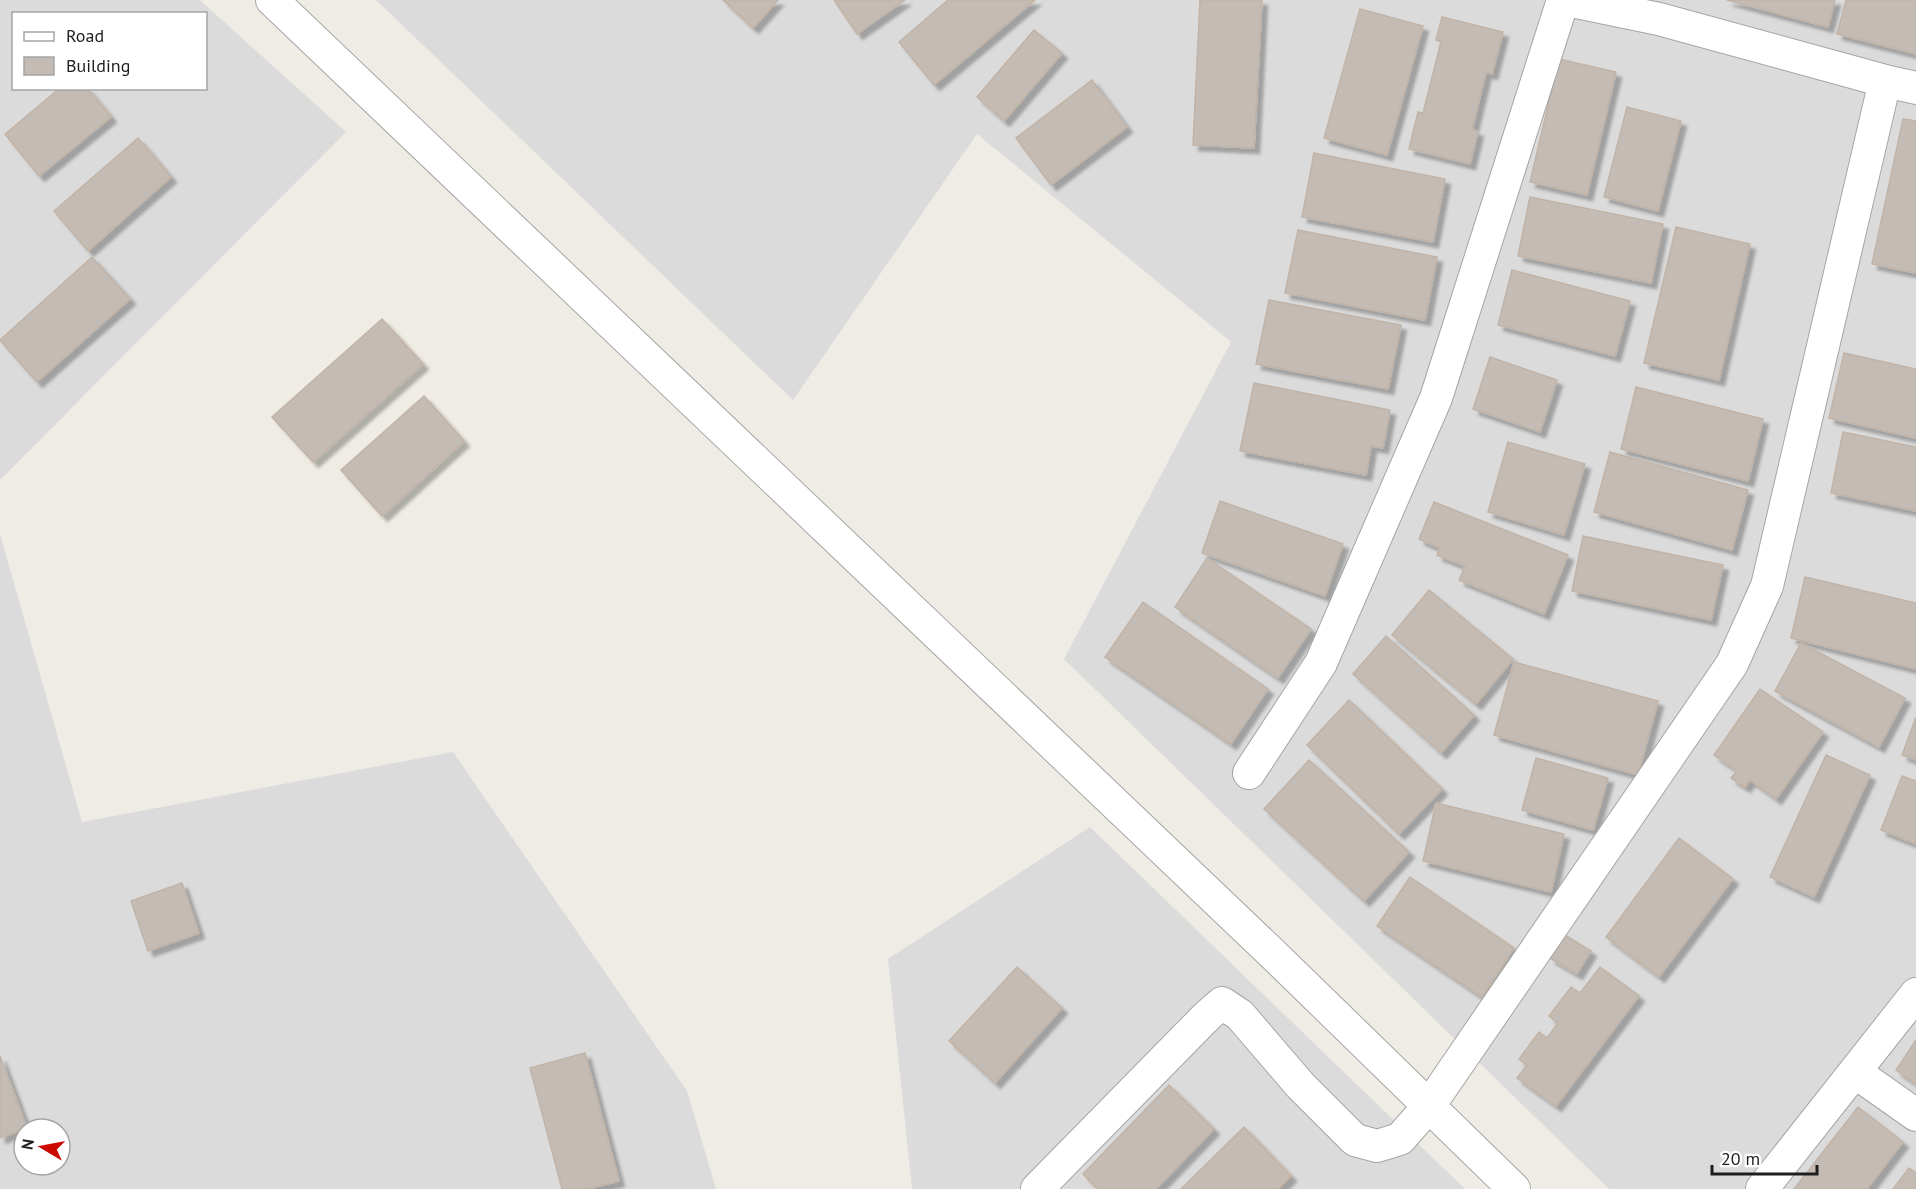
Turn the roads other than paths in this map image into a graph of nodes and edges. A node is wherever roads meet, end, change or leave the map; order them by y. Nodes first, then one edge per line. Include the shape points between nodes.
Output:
1 (272, 0) edge
2 (1565, 0) edge
3 (1660, 10) edge
4 (1885, 81) junction
5 (1916, 88) edge
6 (1250, 773) dead end
7 (1916, 994) edge
8 (1855, 1072) junction
9 (1429, 1106) junction
10 (1916, 1116) edge
11 (1037, 1189) edge
12 (1514, 1189) edge
13 (1762, 1189) edge

1 - 9 street
2 - 3 street
2 - 6 street via 1436,398 1321,663
3 - 4 street
4 - 5 street
4 - 9 street via 1767,586 1732,664
7 - 8 street
8 - 10 street
8 - 13 street
9 - 11 street via 1400,1139 1377,1146 1355,1140 1300,1085 1240,1015 1222,1003
9 - 12 street

